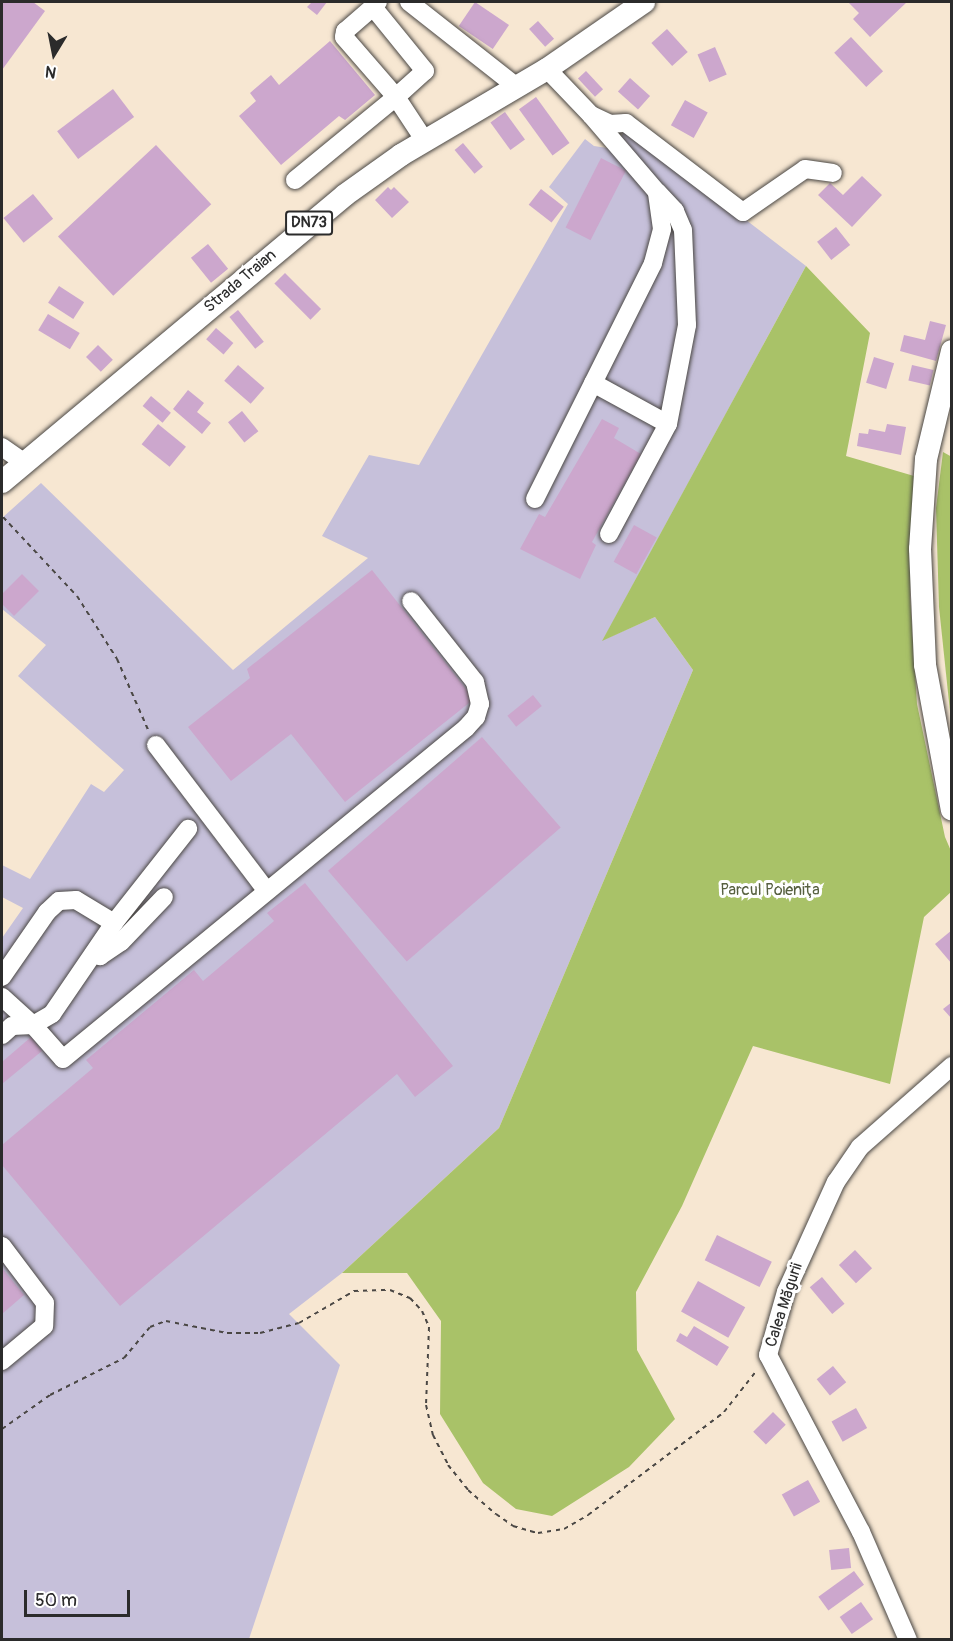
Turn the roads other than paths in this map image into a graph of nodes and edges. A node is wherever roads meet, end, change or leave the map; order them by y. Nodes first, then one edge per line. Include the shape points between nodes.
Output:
1 (409, 2) edge
2 (376, 4) edge
3 (630, 6) edge
4 (547, 69) junction
5 (517, 87) junction
6 (396, 97) junction
7 (591, 116) junction
8 (425, 141) junction
9 (833, 173) dead end
10 (295, 180) dead end
11 (657, 192) junction
12 (951, 351) edge
13 (593, 383) junction
14 (668, 424) junction
15 (2, 447) edge
16 (25, 463) junction
17 (2, 482) edge
18 (535, 499) dead end
19 (609, 534) dead end
20 (411, 601) dead end
21 (156, 745) road end
22 (951, 810) edge
23 (188, 829) dead end
24 (267, 891) junction
25 (164, 897) dead end
26 (114, 923) junction
27 (94, 953) junction
28 (2, 977) edge
29 (2, 997) edge
30 (33, 1025) junction
31 (2, 1035) edge
32 (951, 1066) edge
33 (2, 1246) edge
34 (2, 1361) edge
35 (908, 1640) edge

1 - 5 street
2 - 6 street via 425,71
2 - 6 street via 345,31 344,37
3 - 4 main road, Strada Traian / DN73
4 - 5 main road, Strada Traian / DN73
4 - 7 street
5 - 8 main road, Strada Traian / DN73
6 - 8 street
6 - 10 street
7 - 9 street via 610,124 626,123 650,138 743,212 805,169
7 - 11 street
8 - 16 main road, Strada Traian / DN73 via 373,174 303,228
11 - 13 street via 663,228 653,263
11 - 14 street via 675,211 683,231 688,284 687,325
12 - 22 main road via 926,459 920,583 932,717
13 - 14 street
13 - 18 street
14 - 19 street
15 - 16 street
16 - 17 main road, Strada Traian / DN73
20 - 24 street via 475,682 480,704 476,717
21 - 24 street
23 - 26 street
24 - 30 street via 63,1059
25 - 27 street via 121,942 100,956
26 - 27 street
26 - 28 street via 76,900 59,901
27 - 30 street via 52,1014
29 - 30 street
30 - 31 street via 12,1026
32 - 35 street, Calea Măgurii via 860,1147 836,1182 786,1292 768,1355 861,1532
33 - 34 street via 45,1303 44,1326

